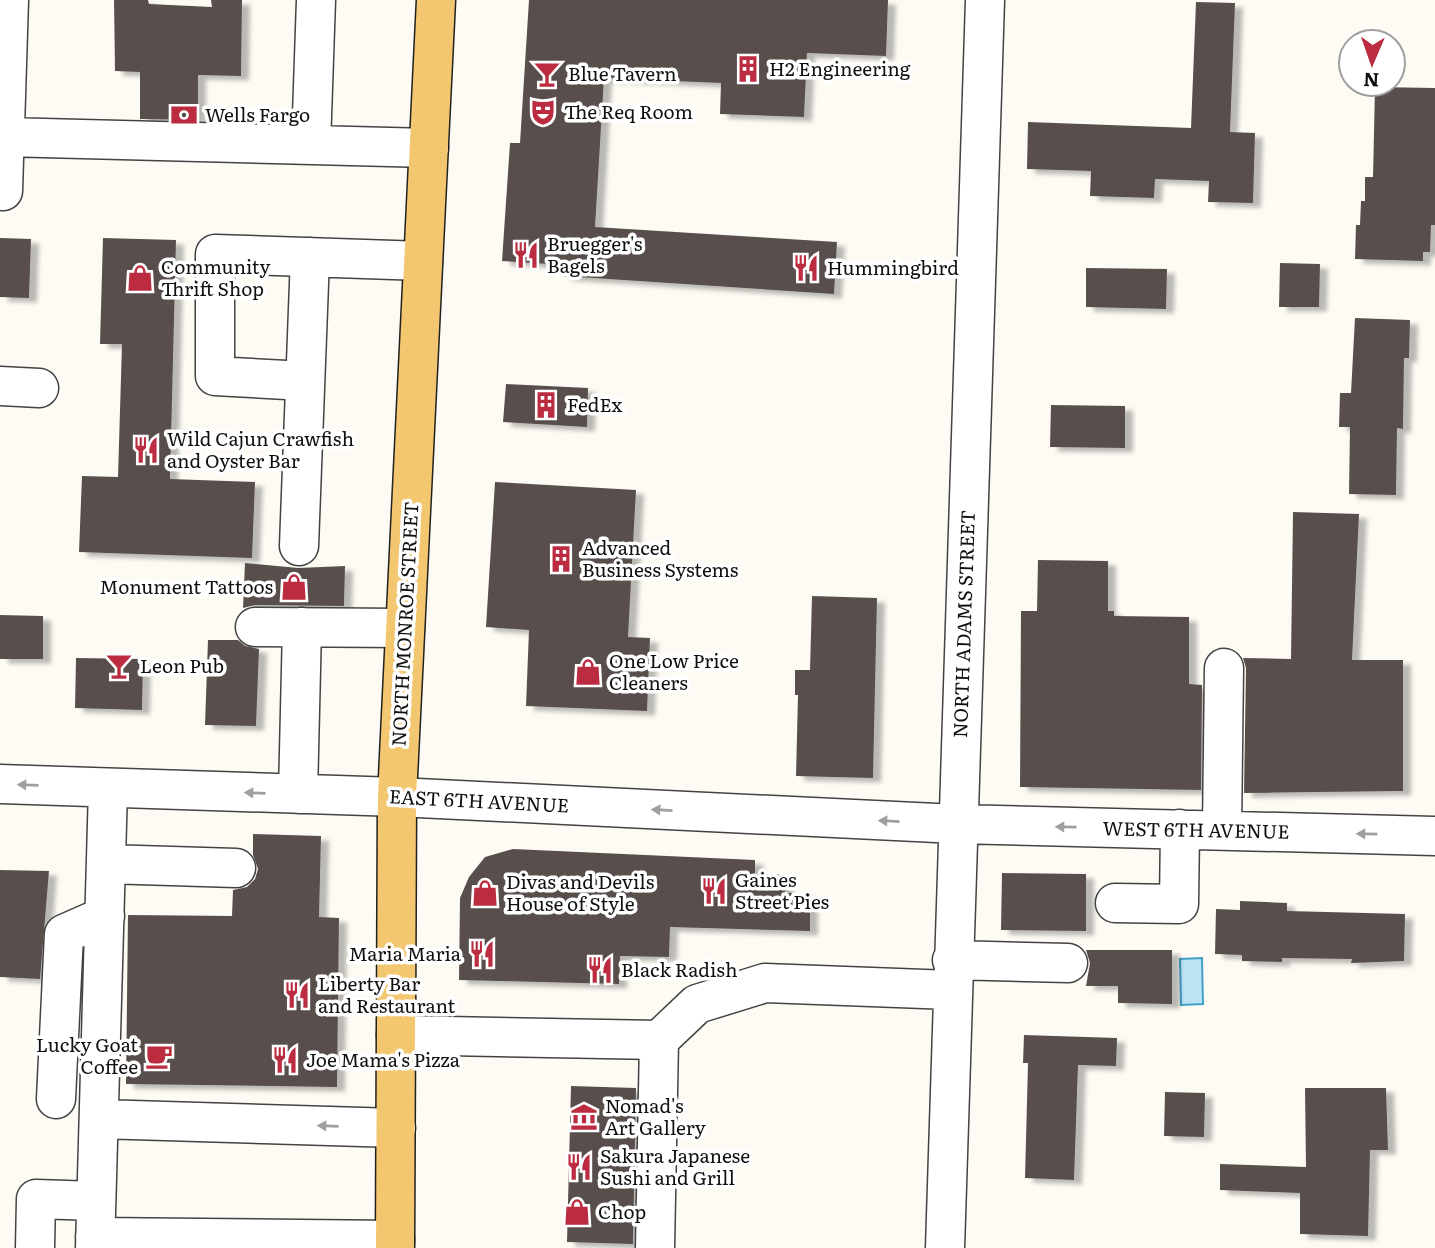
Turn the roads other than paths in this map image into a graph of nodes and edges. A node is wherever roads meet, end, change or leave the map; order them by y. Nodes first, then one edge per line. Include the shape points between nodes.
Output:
1 (9, 0) edge
2 (316, 0) edge
3 (436, 0) edge
4 (985, 0) edge
5 (3, 96) edge
6 (5, 137) junction
7 (311, 145) junction
8 (429, 148) junction
9 (3, 191) dead end
10 (310, 257) junction
11 (423, 261) junction
12 (305, 381) junction
13 (0, 386) edge
14 (39, 388) dead end
15 (299, 546) dead end
16 (255, 627) dead end
17 (302, 627) junction
18 (405, 628) junction
19 (1224, 668) dead end
20 (0, 784) edge
21 (108, 788) junction
22 (298, 794) junction
23 (397, 797) junction
24 (957, 824) junction
25 (1180, 830) junction
26 (1222, 830) junction
27 (1435, 836) edge
28 (106, 864) junction
29 (236, 868) dead end
30 (1115, 903) dead end
31 (105, 916) junction
32 (1068, 963) dead end
33 (952, 975) junction
34 (396, 1035) junction
35 (659, 1040) junction
36 (56, 1099) dead end
37 (99, 1119) junction
38 (396, 1128) junction
39 (95, 1228) edge
40 (396, 1244) edge
41 (35, 1248) edge
42 (654, 1248) edge
43 (945, 1248) edge

1 - 5 street
2 - 7 street
3 - 8 main road, NORTH MONROE STREET
4 - 24 street, NORTH ADAMS STREET
5 - 6 street
6 - 7 street
6 - 9 street
7 - 8 street
8 - 11 main road, NORTH MONROE STREET
10 - 11 street
10 - 12 street
10 - 12 street via 215,254 215,376
11 - 18 main road, NORTH MONROE STREET
12 - 15 street
13 - 14 street
16 - 17 street
17 - 18 street
17 - 22 street
18 - 23 main road, NORTH MONROE STREET
19 - 26 street
21 -> 20 street, EAST 6TH AVENUE
22 -> 21 street, EAST 6TH AVENUE
21 - 28 street
22 - 23 street, EAST 6TH AVENUE
24 -> 23 street, EAST 6TH AVENUE
23 - 34 main road, NORTH MONROE STREET
25 -> 24 street, WEST 6TH AVENUE
24 - 33 street, NORTH ADAMS STREET
25 - 26 street, WEST 6TH AVENUE
25 - 30 street via 1179,904
27 -> 26 street, WEST 6TH AVENUE
28 - 29 street
28 - 31 street
31 - 36 street via 64,934
31 - 37 street
32 - 33 street
33 - 35 street via 765,983 697,1004
33 - 43 street, NORTH ADAMS STREET
34 - 35 street
34 - 38 main road, NORTH MONROE STREET
35 - 42 street
38 -> 37 street
37 - 39 street
38 - 40 main road, NORTH MONROE STREET
39 - 40 street
39 - 41 street via 36,1199

